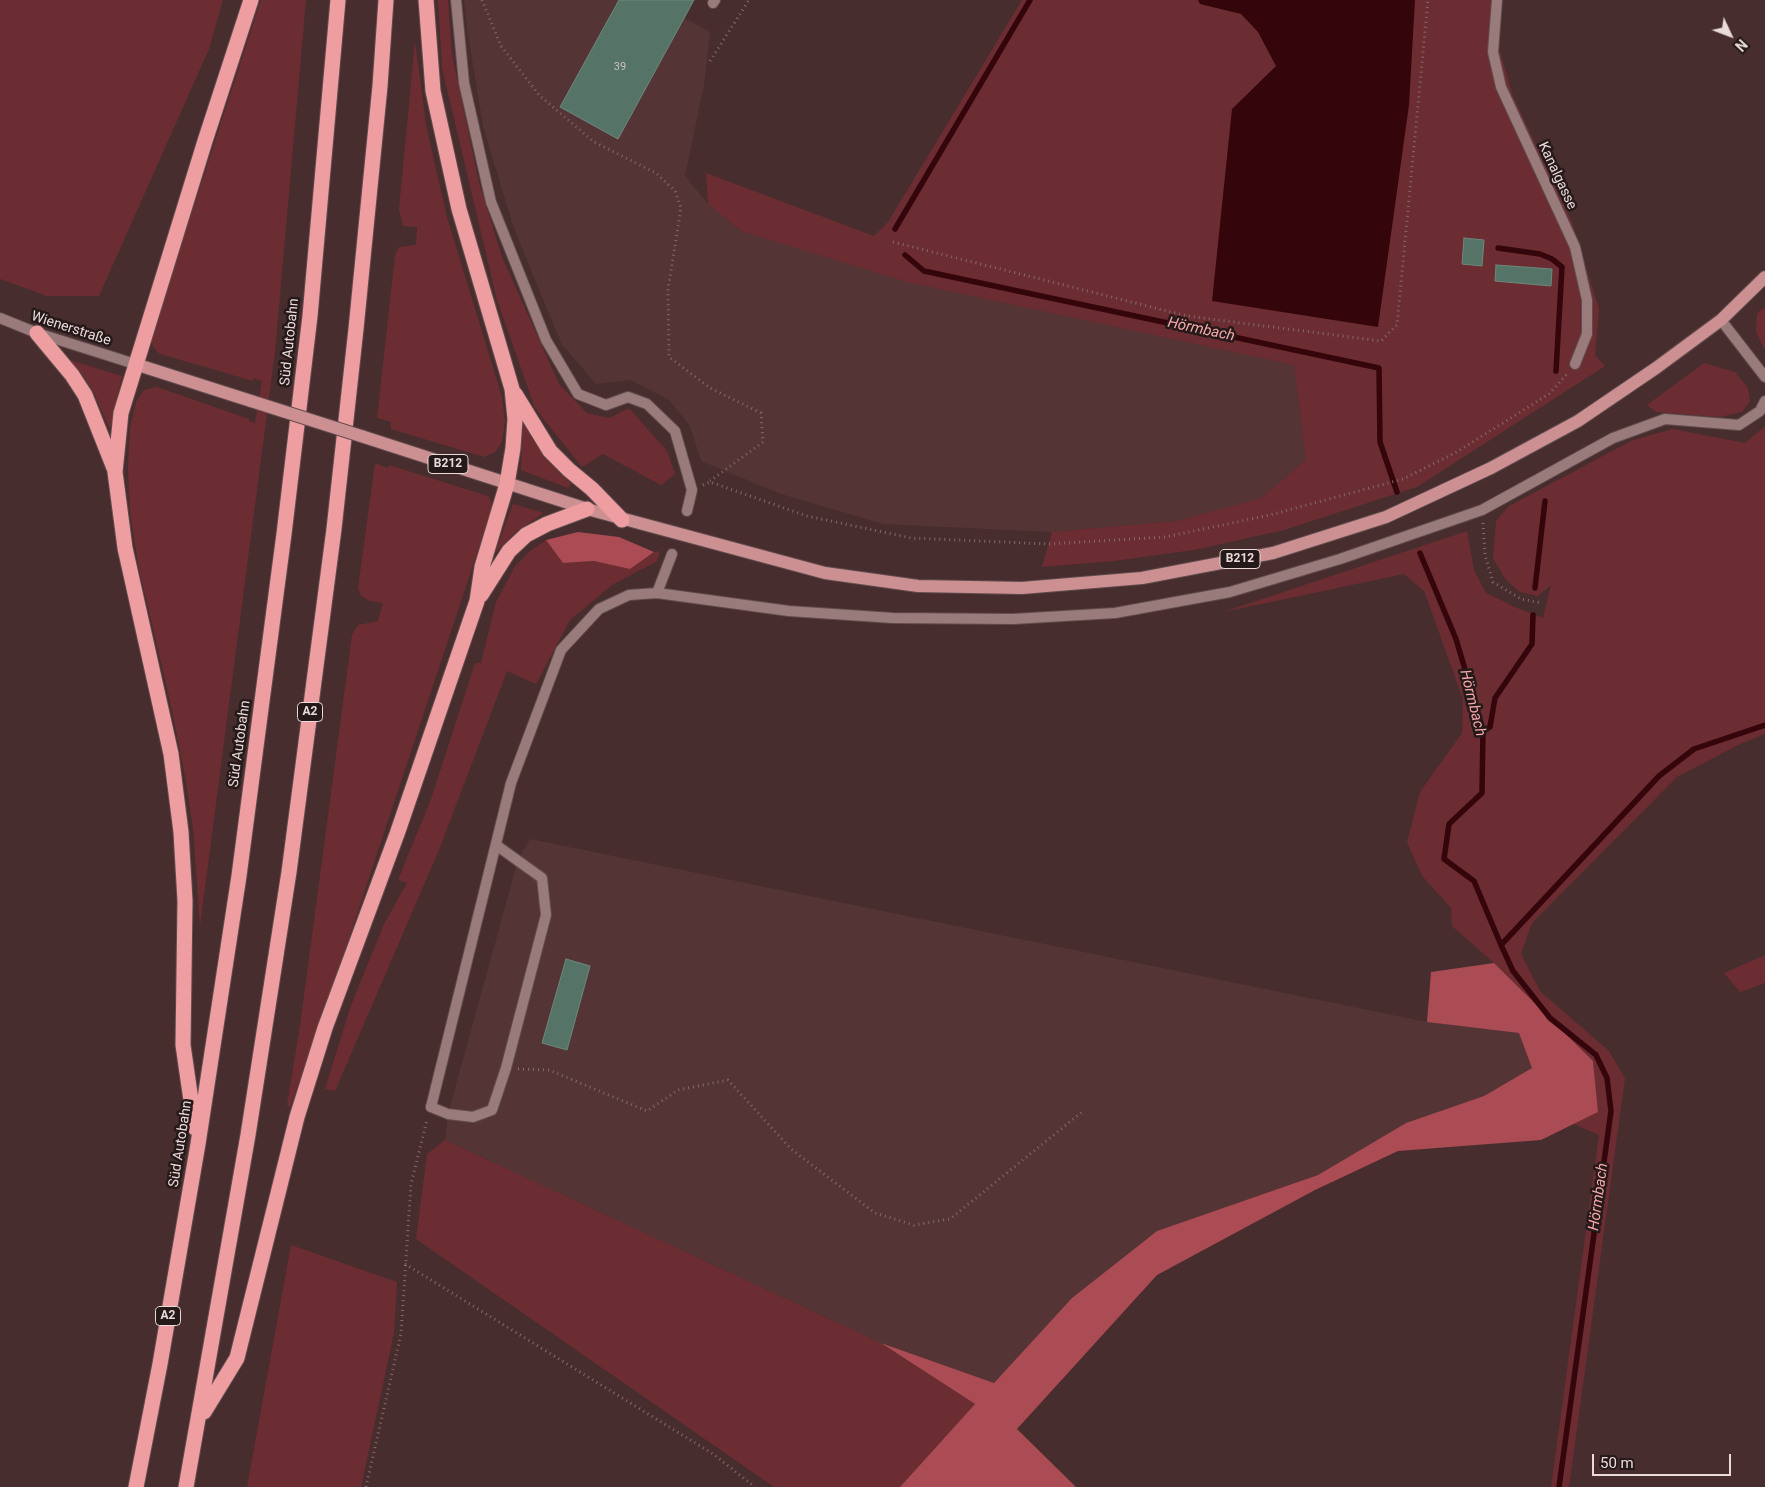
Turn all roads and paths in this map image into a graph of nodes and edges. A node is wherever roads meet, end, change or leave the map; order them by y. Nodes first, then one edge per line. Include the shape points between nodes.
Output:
1 (251, 0) edge
2 (338, 0) edge
3 (386, 0) edge
4 (426, 0) edge
5 (456, 0) edge
6 (482, 0) edge
7 (749, 0) edge
8 (1428, 0) edge
9 (1496, 0) edge
10 (710, 61) dead end
11 (893, 242) dead end
12 (1765, 277) edge
13 (0, 318) edge
14 (1721, 320) junction
15 (37, 333) junction
16 (135, 364) junction
17 (1576, 364) joint
18 (1765, 377) edge
19 (512, 389) junction
20 (1765, 401) edge
21 (115, 472) junction
22 (710, 482) junction
23 (507, 484) junction
24 (692, 490) junction
25 (587, 510) junction
26 (1482, 510) junction
27 (687, 511) dead end
28 (622, 520) junction
29 (672, 554) dead end
30 (657, 593) junction
31 (477, 601) junction
32 (1540, 603) dead end
33 (496, 845) junction
34 (506, 1068) junction
35 (430, 1108) junction
36 (1082, 1112) dead end
37 (198, 1144) junction
38 (406, 1264) junction
39 (199, 1420) junction
40 (136, 1487) edge
41 (186, 1487) edge
42 (366, 1487) edge
43 (755, 1487) edge

1 - 16 highway
2 - 37 highway, Süd Autobahn / A2 via 310,316 284,534 239,876
3 - 39 highway, A2 via 334,529 289,872
4 - 19 highway via 433,91 459,209
5 - 24 street via 464,84 491,202 546,340 578,394 606,405 628,397 647,404 675,432
6 - 22 path via 501,46 539,95 594,142 656,173 675,191 681,208 668,289 669,357 710,388 761,413 763,442
7 - 10 path
8 - 11 path via 1396,325 1381,340 1187,316
9 - 17 street, Kanalgasse via 1493,52 1501,86 1574,247 1587,300 1587,334
12 - 14 main road, B212
13 - 15 street, Wienerstraße
14 - 18 street
14 - 28 main road, B212 via 1578,421 1491,468 1386,517 1273,553 1142,578 1022,588 918,586 824,573
15 - 16 street, Wienerstraße
15 - 21 highway via 85,395
16 - 21 highway via 121,413
16 - 23 main road, B212, bridge
17 - 22 path via 1549,394 1455,453 1403,479 1270,515 1165,536 1048,544 911,538 807,516
19 - 23 highway via 515,419
19 - 28 highway via 550,451
20 - 26 street via 1760,411 1739,425 1665,419 1613,438
21 - 37 highway via 124,548 171,754 181,832 185,901 183,1045
22 - 24 path
23 - 25 main road, B212
23 - 31 highway via 482,567
24 - 27 street
25 - 28 main road, B212
25 - 31 highway via 526,535 509,550
26 - 30 street via 1340,559 1230,592 1115,613 1013,619 893,618 789,612
26 - 32 path via 1485,555 1493,582 1521,599
29 - 30 street
30 - 33 street via 629,595 599,610 561,650 511,783
31 - 39 highway via 397,834 325,1028 297,1117 237,1358
33 - 34 street via 542,878 546,915
33 - 35 street
34 - 35 street via 492,1110 473,1117
34 - 36 path via 549,1070 647,1111 678,1090 728,1080 791,1149 874,1213 914,1225 950,1219
35 - 38 path via 411,1184
37 - 40 highway, Süd Autobahn / A2
38 - 42 path via 401,1334
38 - 43 path via 713,1454
39 - 41 highway, A2

